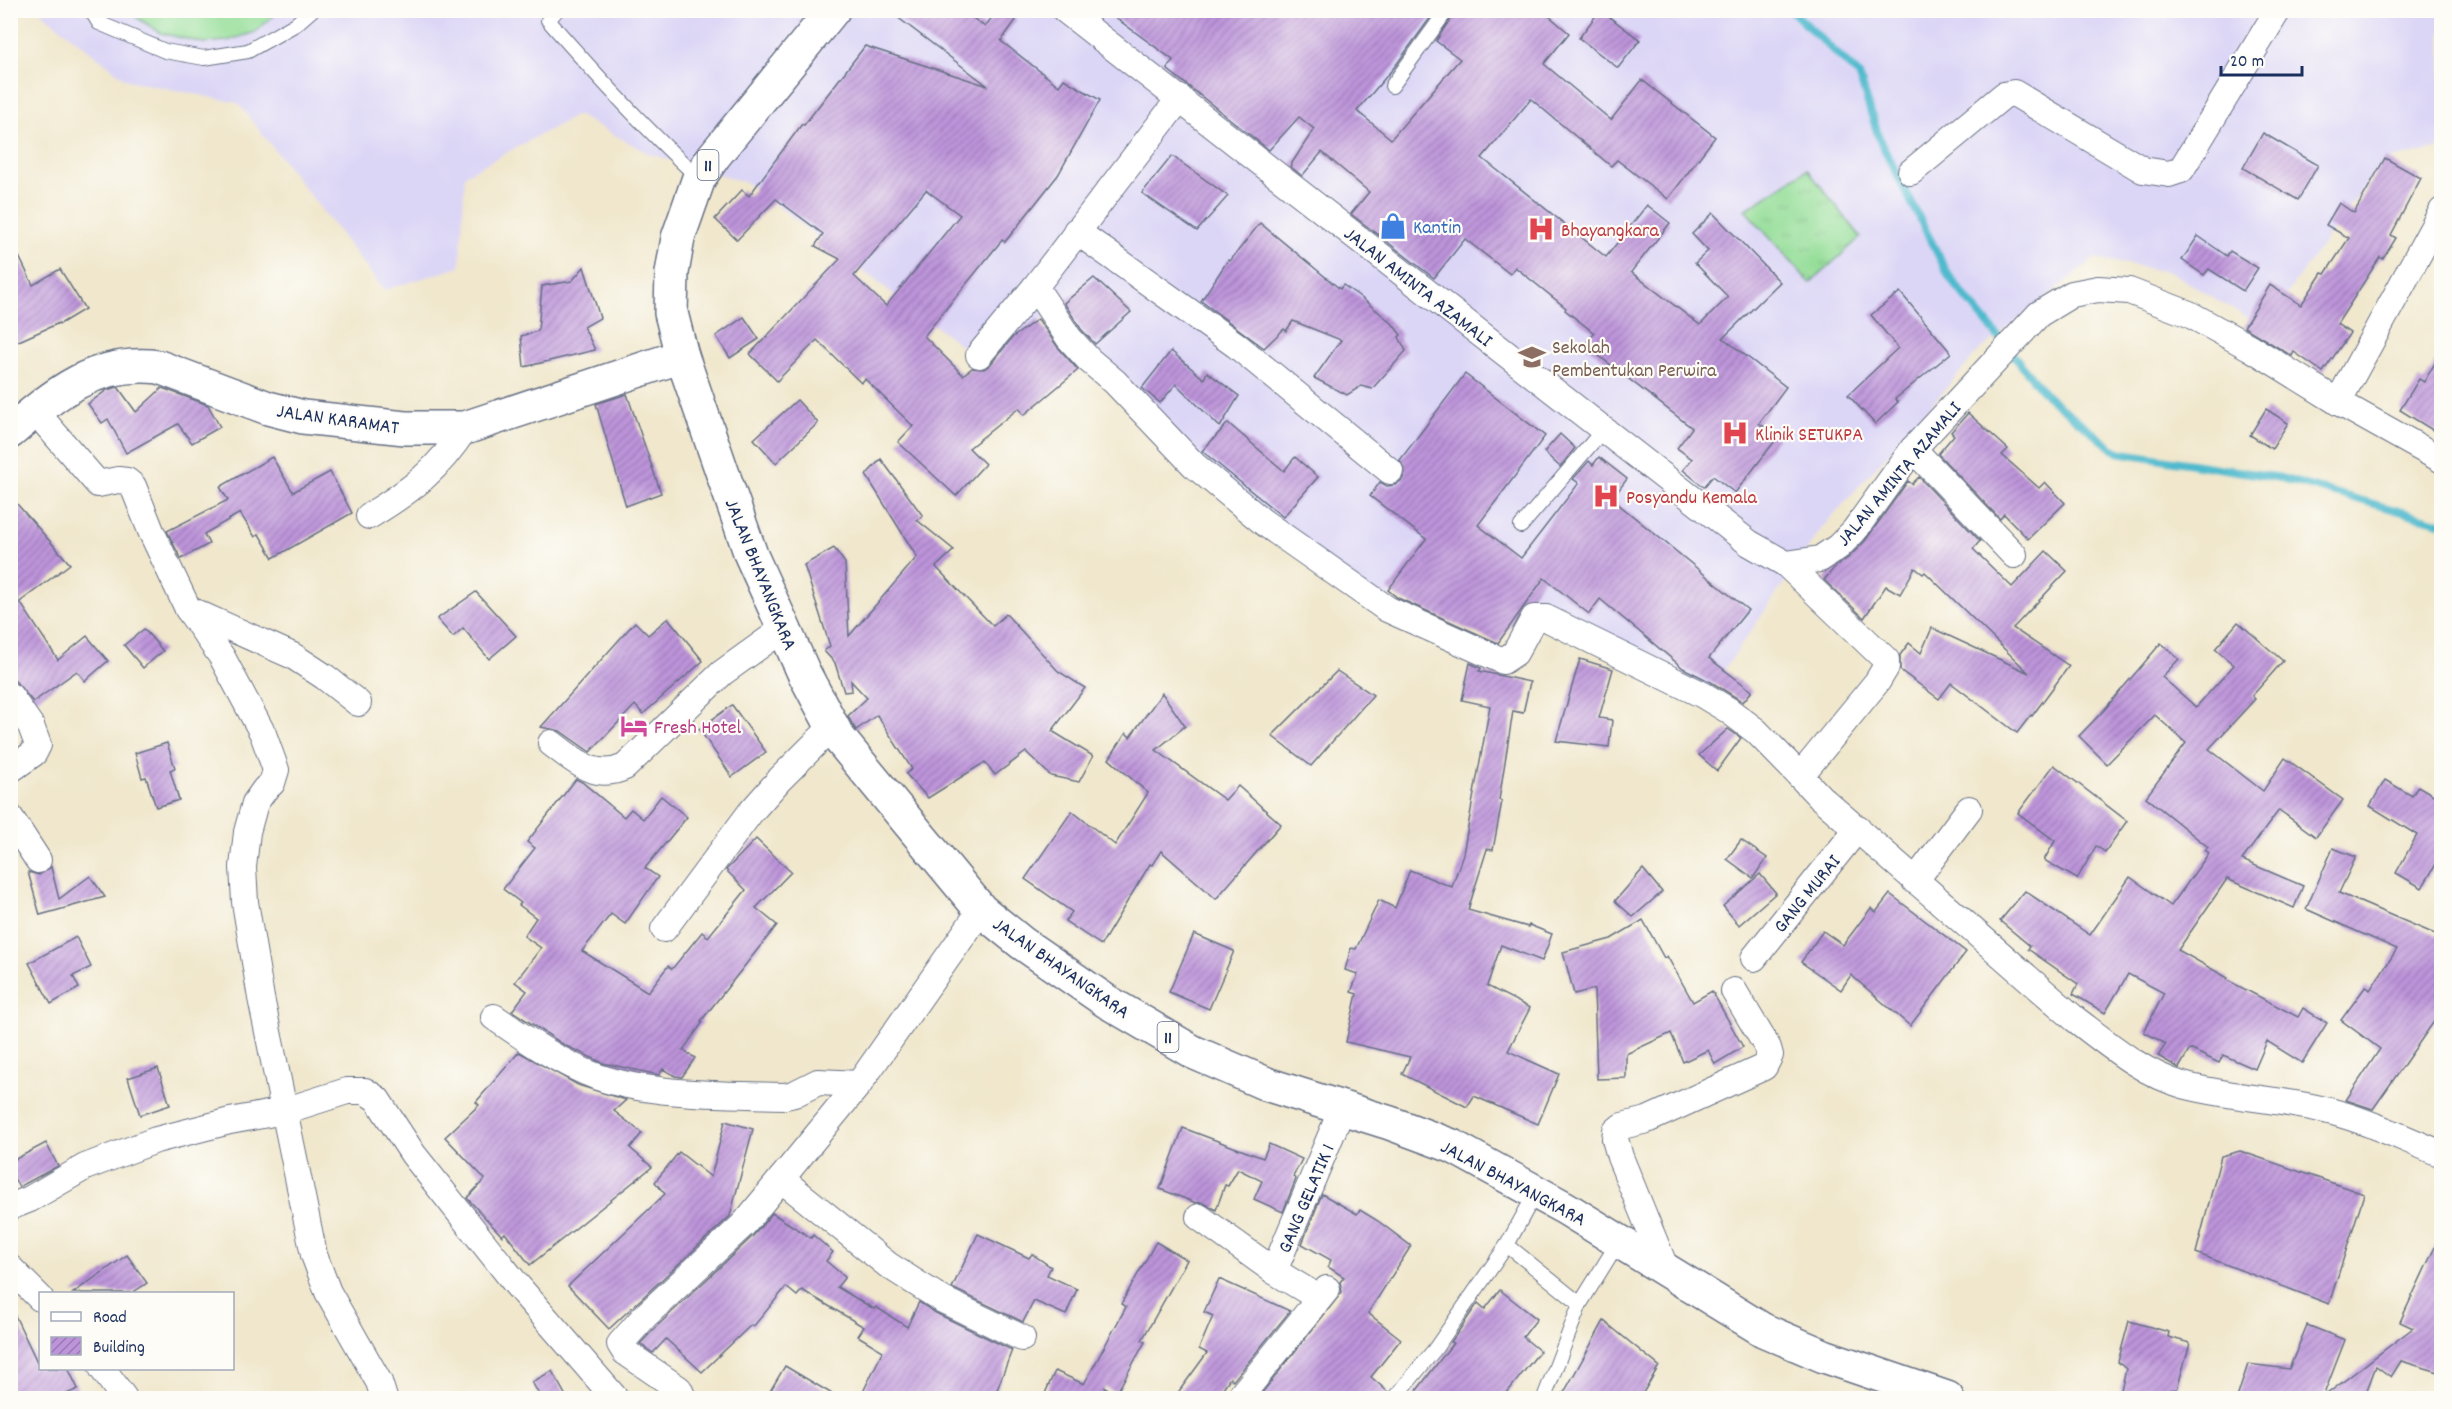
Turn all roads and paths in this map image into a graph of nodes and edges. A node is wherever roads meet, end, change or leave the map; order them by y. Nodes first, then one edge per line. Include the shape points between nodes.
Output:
1 (91, 10) edge
2 (312, 10) edge
3 (833, 10) edge
4 (1065, 10) edge
5 (1447, 10) edge
6 (2278, 10) edge
7 (548, 14) edge
8 (1392, 86) dead end
9 (1180, 98) junction
10 (1911, 172) dead end
11 (699, 178) junction
12 (2442, 211) edge
13 (1077, 231) junction
14 (1035, 287) junction
15 (979, 355) dead end
16 (681, 356) junction
17 (2338, 402) junction
18 (23, 421) edge
19 (465, 428) junction
20 (1603, 430) junction
21 (1913, 449) junction
22 (2442, 460) edge
23 (1390, 471) dead end
24 (369, 516) dead end
25 (1521, 526) dead end
26 (2014, 555) dead end
27 (1786, 564) junction
28 (188, 609) junction
29 (783, 628) junction
30 (10, 696) edge
31 (358, 703) dead end
32 (832, 727) junction
33 (551, 743) dead end
34 (10, 770) edge
35 (1800, 776) junction
36 (1969, 809) dead end
37 (10, 817) edge
38 (1858, 828) junction
39 (38, 860) dead end
40 (1915, 881) junction
41 (981, 910) junction
42 (664, 929) dead end
43 (1754, 958) dead end
44 (1734, 991) dead end
45 (494, 1017) dead end
46 (858, 1084) junction
47 (1342, 1109) junction
48 (284, 1111) junction
49 (2442, 1154) edge
50 (781, 1179) junction
51 (1536, 1192) junction
52 (10, 1206) edge
53 (1199, 1217) dead end
54 (1619, 1241) junction
55 (1507, 1245) junction
56 (10, 1268) edge
57 (1274, 1270) junction
58 (1666, 1272) junction
59 (39, 1297) edge
60 (1580, 1304) junction
61 (1022, 1338) dead end
62 (103, 1370) edge
63 (124, 1398) edge
64 (384, 1398) edge
65 (615, 1398) edge
66 (683, 1398) edge
67 (1239, 1398) edge
68 (1395, 1398) edge
69 (1544, 1398) edge
70 (1947, 1398) edge

1 - 2 lane via 99,23 165,51 204,58 248,51 296,24
3 - 11 main road, JALAN BHAYANGKARA / 11
4 - 9 street, JALAN AMINTA AZAMALI
5 - 8 lane
6 - 10 street via 2181,170 2169,174 2143,170 2014,93 2004,95
7 - 11 lane via 617,99
9 - 13 street
9 - 20 street, JALAN AMINTA AZAMALI
11 - 16 main road, JALAN BHAYANGKARA / 11 via 678,237 672,273 671,314
12 - 17 street
13 - 14 street
13 - 23 street via 1236,345
14 - 15 street
14 - 35 street via 1069,338 1194,465 1263,522 1387,609 1503,661 1515,653 1534,618 1546,618 1728,710 1756,731
16 - 19 main road, JALAN KARAMAT
16 - 29 main road, JALAN BHAYANGKARA / 11 via 751,555
17 - 21 street, JALAN AMINTA AZAMALI via 2189,314 2129,291 2098,289 2072,294 2039,314
17 - 22 street, JALAN AMINTA AZAMALI
18 - 19 main road, JALAN KARAMAT via 82,378 101,370 144,365 303,417 405,428
18 - 28 street via 98,484 118,480 133,486
19 - 24 street via 430,474
20 - 25 lane
20 - 27 street, JALAN AMINTA AZAMALI via 1749,543
21 - 26 street
21 - 27 street, JALAN AMINTA AZAMALI via 1838,548 1820,559
27 - 35 street via 1886,660 1877,682
28 - 31 street via 293,656
28 - 48 street via 222,657 263,734 276,770 272,783 255,803 243,867 261,998
29 - 32 main road, JALAN BHAYANGKARA / 11
29 - 33 street via 722,673 626,767 593,771
30 - 34 street via 31,726 38,745 34,753
32 - 41 main road, JALAN BHAYANGKARA / 11
32 - 42 street via 750,813
35 - 38 street
36 - 40 street
37 - 39 street
38 - 40 street
38 - 43 street, GANG MURAI
40 - 49 street via 2074,1019 2147,1069 2182,1084 2343,1114
41 - 46 street
41 - 47 main road, JALAN BHAYANGKARA / 11 via 1022,944 1106,1001 1193,1052 1269,1085
44 - 58 street via 1768,1048 1770,1055 1764,1067 1616,1131 1620,1157
45 - 46 street via 542,1050 598,1077 635,1086 705,1094 785,1096 818,1082
46 - 50 street
47 - 51 main road, JALAN BHAYANGKARA / 11 via 1452,1146
47 - 57 street, GANG GELATIK 1
48 - 52 street via 156,1140 85,1167 30,1199
48 - 64 street via 314,1255 328,1292 379,1382
48 - 65 street via 347,1091 365,1091 377,1099 413,1154 466,1222
50 - 61 street via 888,1265 943,1300
50 - 66 street via 744,1224 620,1344 625,1352 679,1389
51 - 54 main road, JALAN BHAYANGKARA / 11
51 - 55 lane
53 - 57 street
54 - 58 main road, JALAN BHAYANGKARA / 11
54 - 60 lane
55 - 60 lane
55 - 68 lane via 1435,1349
56 - 59 street
57 - 67 street, GANG GELATIK 1 via 1323,1293
58 - 70 main road, JALAN BHAYANGKARA / 11 via 1763,1329 1824,1356
60 - 69 lane
62 - 63 street

